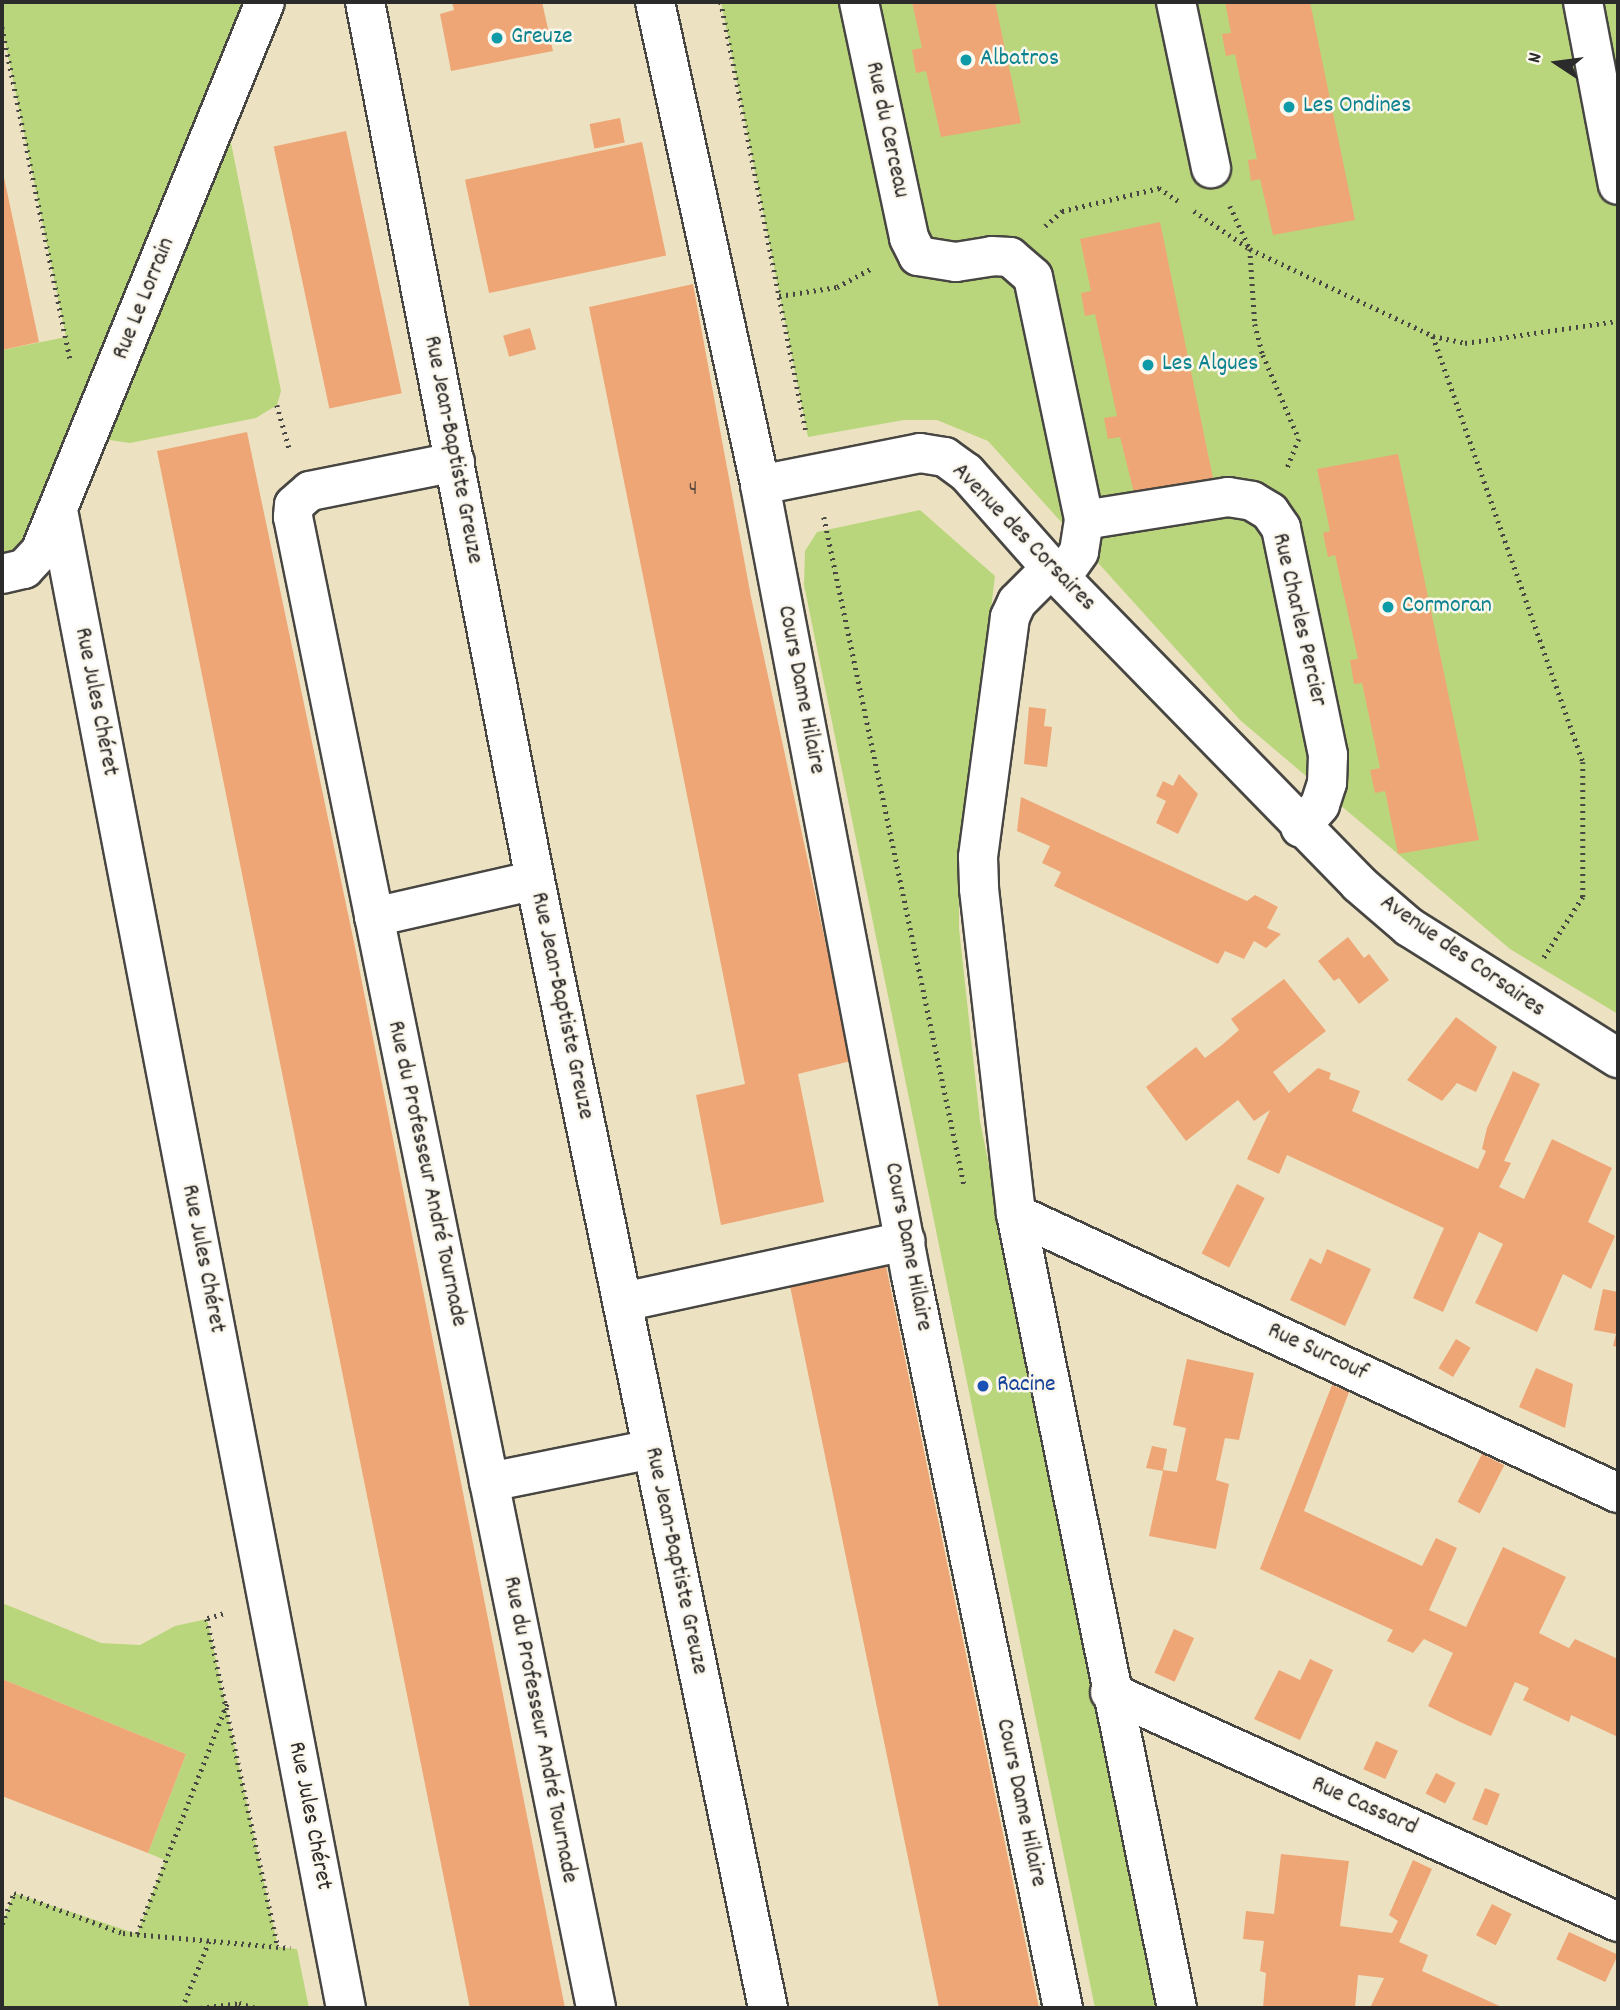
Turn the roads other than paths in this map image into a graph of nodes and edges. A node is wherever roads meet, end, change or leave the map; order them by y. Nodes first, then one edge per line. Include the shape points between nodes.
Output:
1 (265, 2) edge
2 (365, 2) edge
3 (655, 2) edge
4 (859, 2) edge
5 (1176, 2) edge
6 (1583, 2) edge
7 (1211, 168) dead end
8 (1618, 185) edge
9 (455, 462) junction
10 (760, 485) junction
11 (58, 510) junction
12 (1084, 520) junction
13 (1056, 573) junction
14 (2, 574) edge
15 (1300, 828) junction
16 (535, 880) junction
17 (374, 917) junction
18 (1618, 1058) edge
19 (1016, 1214) junction
20 (906, 1241) junction
21 (623, 1302) junction
22 (652, 1449) junction
23 (489, 1482) junction
24 (1618, 1493) edge
25 (1110, 1692) junction
26 (1618, 1922) edge
27 (346, 2008) edge
28 (596, 2008) edge
29 (768, 2008) edge
30 (1063, 2008) edge
31 (1177, 2008) edge

1 - 11 street, Rue Le Lorrain
2 - 9 street, Rue Jean-Baptiste Greuze
3 - 10 street
4 - 12 street, Rue du Cerceau via 914,247 956,262 1010,257 1034,277
5 - 7 street
6 - 8 street
9 - 16 street, Rue Jean-Baptiste Greuze
9 - 17 street, Rue du Professeur André Tournade via 310,491 294,505
10 - 13 street, Avenue des Corsaires via 920,453 945,457 966,472
10 - 20 street, Cours Dame Hilaire
11 - 14 street, Rue Le Lorrain via 40,552 23,569
11 - 27 street, Rue Jules Chéret
12 - 13 street via 1079,552
12 - 15 street, Rue Charles Percier via 1228,496 1252,501 1270,512 1280,528 1328,755 1320,805
13 - 15 street, Avenue des Corsaires
13 - 19 street via 1017,602 1010,617 978,857
15 - 18 street, Avenue des Corsaires via 1409,927
16 - 17 street
16 - 21 street, Rue Jean-Baptiste Greuze
17 - 23 street, Rue du Professeur André Tournade
19 - 24 street, Rue Surcouf
19 - 25 street
20 - 21 street
20 - 30 street, Cours Dame Hilaire
21 - 22 street, Rue Jean-Baptiste Greuze
22 - 23 street
22 - 29 street, Rue Jean-Baptiste Greuze
23 - 28 street, Rue du Professeur André Tournade
25 - 26 street, Rue Cassard
25 - 31 street

